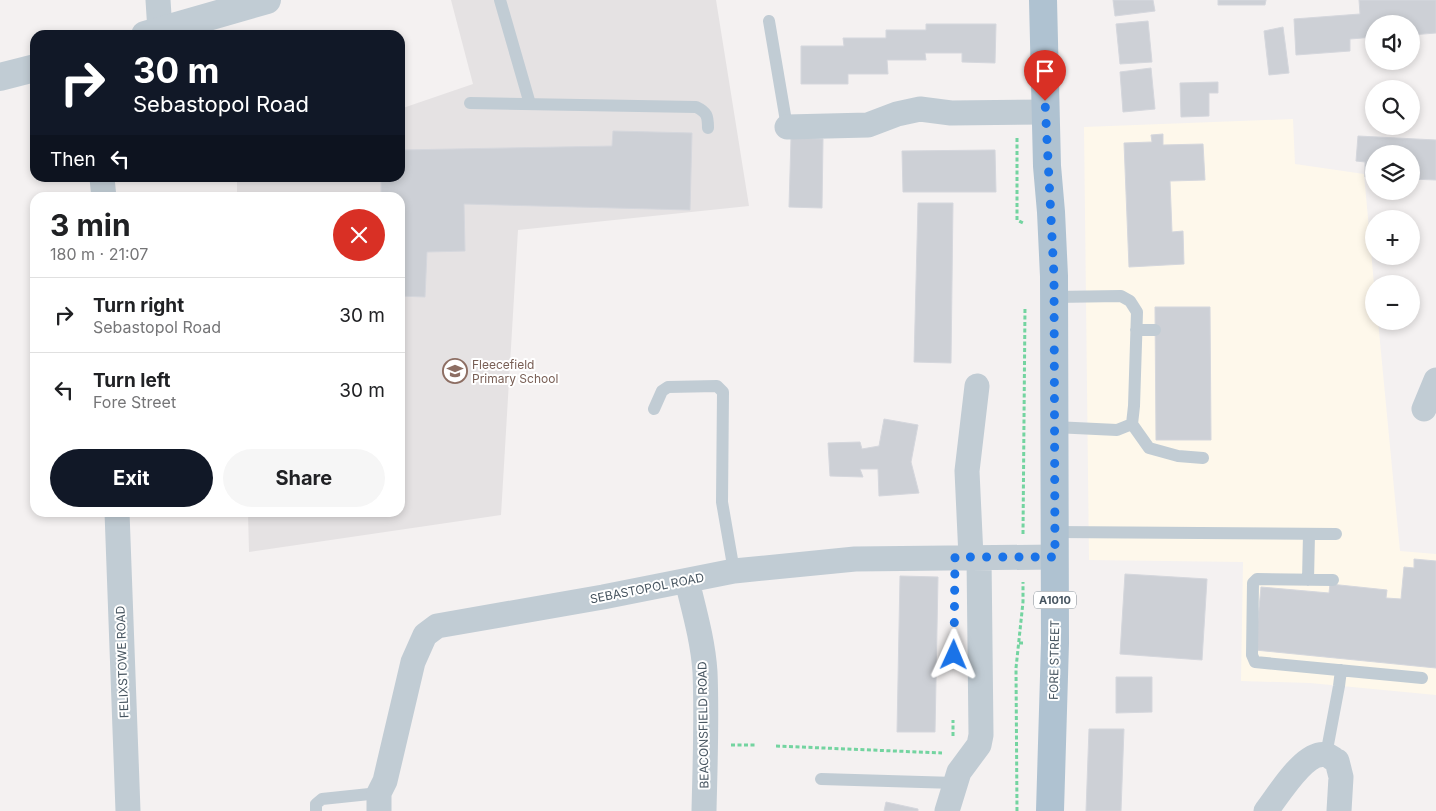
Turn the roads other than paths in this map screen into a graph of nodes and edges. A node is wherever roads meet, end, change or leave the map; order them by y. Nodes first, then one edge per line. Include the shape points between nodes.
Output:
1 (158, 0) edge
2 (267, 0) edge
3 (500, 0) edge
4 (1043, 0) edge
5 (769, 21) dead end
6 (153, 30) edge
7 (162, 30) edge
8 (30, 69) edge
9 (0, 77) edge
10 (470, 103) dead end
11 (530, 104) junction
12 (1045, 112) junction
13 (787, 126) joint
14 (708, 128) dead end
15 (1054, 297) junction
16 (1136, 330) junction
17 (1155, 330) dead end
18 (1436, 380) edge
19 (977, 386) dead end
20 (654, 409) dead end
21 (1424, 409) dead end
22 (1132, 424) junction
23 (1054, 427) junction
24 (1203, 458) dead end
25 (117, 517) edge
26 (1309, 534) junction
27 (1336, 534) dead end
28 (1055, 544) junction
29 (975, 557) junction
30 (734, 571) junction
31 (687, 580) junction
32 (1308, 580) junction
33 (1332, 580) dead end
34 (1341, 670) junction
35 (1422, 678) dead end
36 (1326, 755) junction
37 (821, 779) dead end
38 (955, 783) junction
39 (379, 802) edge
40 (128, 811) edge
41 (316, 811) edge
42 (704, 811) edge
43 (947, 811) edge
44 (1050, 811) edge
45 (1266, 811) edge
46 (1339, 811) edge

1 - 6 street
2 - 7 street
3 - 11 lane
4 - 12 main road, FORE STREET / A1010
5 - 13 lane
8 - 9 street
10 - 11 lane
11 - 14 lane via 696,107 708,116
12 - 13 street via 951,113 920,108 868,125
12 - 15 main road, FORE STREET / A1010
15 - 16 lane via 1121,296 1130,301 1137,312
15 - 23 main road, FORE STREET / A1010
16 - 17 lane
16 - 22 lane
18 - 21 street
19 - 29 street via 967,471
20 - 30 lane via 662,391 668,387 717,386 724,392 722,502
22 - 23 lane via 1117,430
22 - 24 lane via 1149,448 1178,456
23 - 28 main road, FORE STREET / A1010
25 - 40 street, FELIXSTOWE ROAD
26 - 27 lane
26 - 28 lane
26 - 32 lane
28 - 29 street, SEBASTOPOL ROAD via 1023,557
28 - 44 main road, FORE STREET / A1010
29 - 30 street, SEBASTOPOL ROAD via 855,559
29 - 38 street via 981,735 979,745 962,754
30 - 31 street, SEBASTOPOL ROAD
31 - 39 street, SEBASTOPOL ROAD via 437,626 425,635 413,662
31 - 42 street, BEACONSFIELD ROAD via 705,671
32 - 33 lane
32 - 34 lane via 1258,579 1253,584 1254,662
34 - 35 lane
34 - 36 lane
36 - 45 street via 1313,756 1302,764
36 - 46 street via 1337,761 1341,777
37 - 38 lane
38 - 43 street
39 - 41 lane via 322,799 316,804

